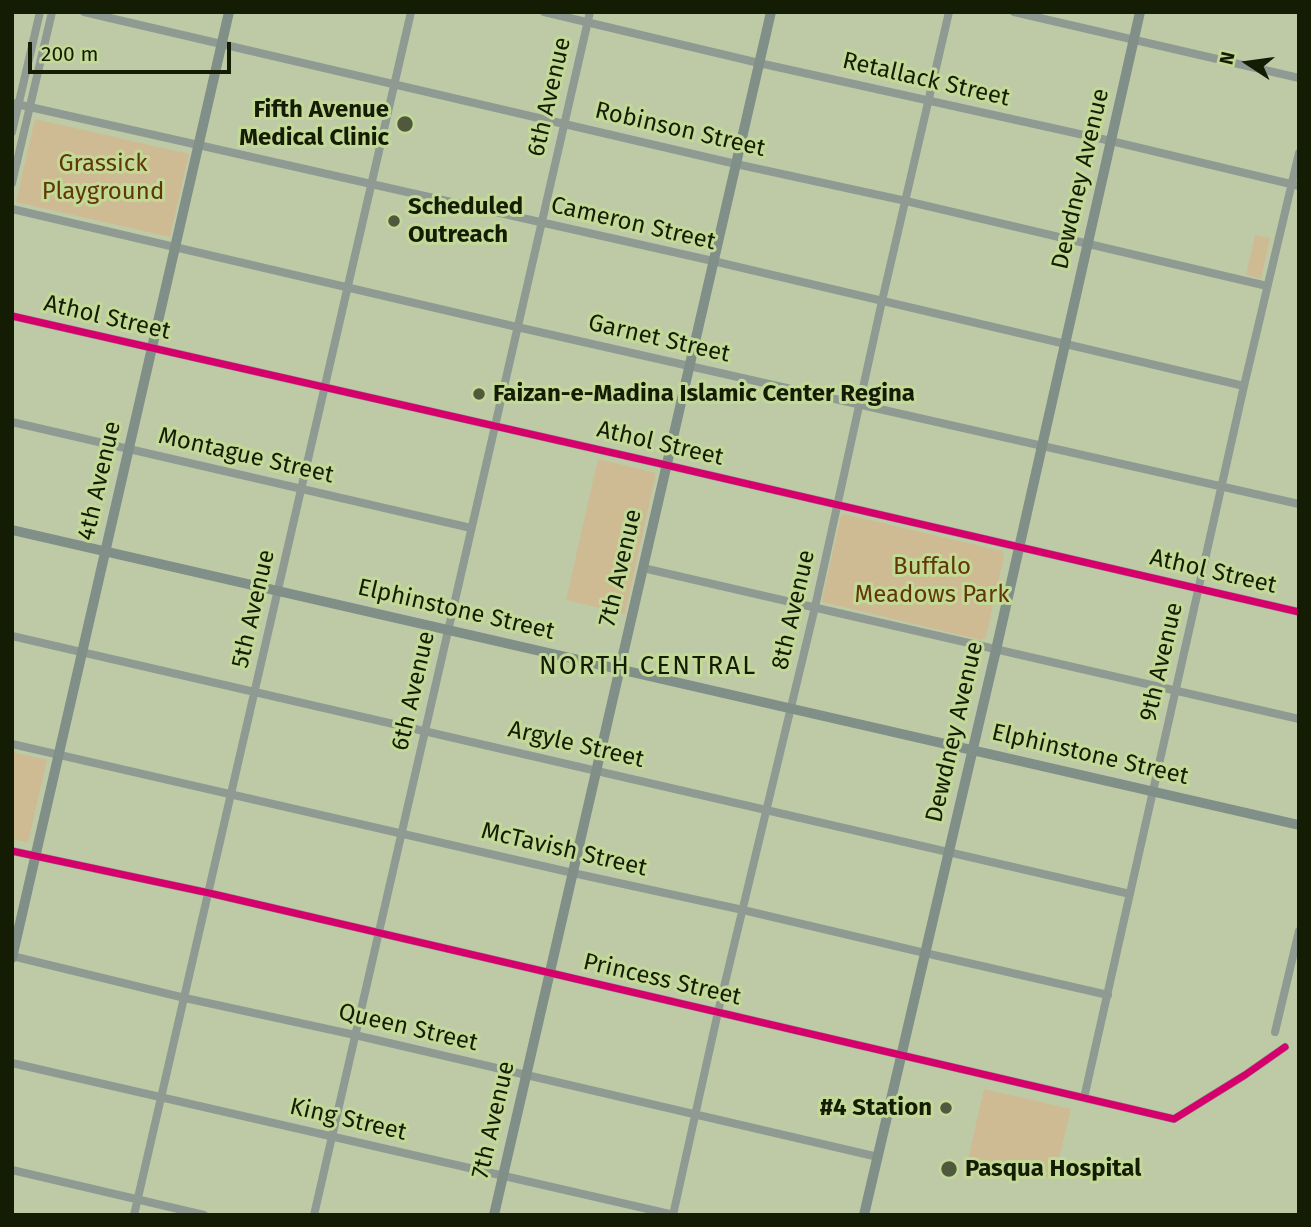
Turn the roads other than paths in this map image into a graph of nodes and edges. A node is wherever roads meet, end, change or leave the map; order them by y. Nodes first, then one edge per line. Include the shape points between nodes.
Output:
1 (40, 12) edge
2 (51, 12) edge
3 (83, 12) edge
4 (229, 12) edge
5 (411, 12) edge
6 (544, 12) edge
7 (590, 12) edge
8 (771, 12) edge
9 (949, 12) edge
10 (1014, 12) edge
11 (1140, 12) edge
12 (587, 22) junction
13 (1134, 40) junction
14 (222, 44) junction
15 (759, 63) junction
16 (1299, 78) edge
17 (395, 83) junction
18 (929, 101) junction
19 (15, 104) edge
20 (30, 107) junction
21 (564, 123) junction
22 (12, 132) edge
23 (1111, 141) junction
24 (198, 146) junction
25 (1299, 153) edge
26 (736, 164) junction
27 (12, 183) edge
28 (372, 185) junction
29 (1295, 185) edge
30 (906, 201) junction
31 (12, 209) edge
32 (541, 223) junction
33 (1088, 244) junction
34 (175, 247) junction
35 (713, 261) junction
36 (1268, 286) junction
37 (348, 288) junction
38 (882, 301) junction
39 (12, 316) edge
40 (517, 327) junction
41 (1065, 344) junction
42 (152, 348) junction
43 (689, 365) junction
44 (1244, 386) junction
45 (325, 388) junction
46 (860, 404) junction
47 (12, 422) edge
48 (495, 426) junction
49 (1042, 445) junction
50 (129, 449) junction
51 (666, 465) junction
52 (1221, 486) junction
53 (302, 489) junction
54 (1299, 504) edge
55 (837, 505) junction
56 (471, 528) junction
57 (12, 530) edge
58 (1019, 547) junction
59 (106, 551) junction
60 (643, 568) junction
61 (1198, 589) junction
62 (279, 591) junction
63 (815, 607) junction
64 (1299, 612) edge
65 (448, 629) junction
66 (12, 636) edge
67 (996, 650) junction
68 (83, 652) junction
69 (620, 670) junction
70 (1175, 690) junction
71 (255, 691) junction
72 (791, 708) junction
73 (1299, 719) edge
74 (425, 730) junction
75 (12, 744) edge
76 (972, 749) junction
77 (59, 755) junction
78 (597, 770) junction
79 (1153, 791) junction
80 (231, 794) junction
81 (767, 809) junction
82 (1299, 825) edge
83 (401, 833) junction
84 (12, 851) edge
85 (948, 851) junction
86 (36, 856) junction
87 (573, 873) junction
88 (209, 893) junction
89 (1130, 894) junction
90 (743, 910) junction
91 (1299, 931) edge
92 (378, 934) junction
93 (925, 953) junction
94 (12, 957) edge
95 (550, 974) junction
96 (1108, 995) junction
97 (185, 998) junction
98 (718, 1012) junction
99 (1275, 1032) dead end
100 (355, 1035) junction
101 (1285, 1047) dead end
102 (901, 1055) junction
103 (12, 1063) edge
104 (527, 1074) junction
105 (162, 1096) junction
106 (1084, 1098) junction
107 (695, 1114) junction
108 (332, 1136) junction
109 (878, 1157) junction
110 (12, 1170) edge
111 (503, 1176) junction
112 (138, 1199) junction
113 (134, 1215) edge
114 (204, 1215) edge
115 (314, 1215) edge
116 (494, 1215) edge
117 (673, 1215) edge
118 (864, 1215) edge

1 - 19 street
2 - 20 street
3 - 14 street, Robinson Street
4 - 14 street, 4th Avenue
5 - 17 street, 5th Avenue
6 - 12 street, Retallack Street
7 - 12 street, 6th Avenue
8 - 15 street, 7th Avenue
9 - 18 street, 8th Avenue
10 - 13 street
11 - 13 street, Dewdney Avenue
12 - 15 street, Retallack Street
12 - 21 street, 6th Avenue
13 - 16 street
13 - 23 street, Dewdney Avenue
14 - 17 street, Robinson Street
14 - 24 street, 4th Avenue
15 - 18 street, Retallack Street
15 - 26 street, 7th Avenue
17 - 21 street, Robinson Street
17 - 28 street, 5th Avenue
18 - 23 street, Retallack Street
18 - 30 street, 8th Avenue
19 - 20 street, Cameron Street
19 - 22 street
20 - 24 street, Cameron Street
20 - 27 street
21 - 26 street, Robinson Street
21 - 32 street, 6th Avenue
23 - 29 street, Retallack Street
23 - 33 street, Dewdney Avenue
24 - 28 street, Cameron Street
24 - 34 street, 4th Avenue
25 - 29 street, 9th Avenue
26 - 30 street, Robinson Street
26 - 35 street, 7th Avenue
28 - 32 street, Cameron Street
28 - 37 street, 5th Avenue
29 - 36 street, 9th Avenue
30 - 33 street, Robinson Street
30 - 38 street, 8th Avenue
31 - 34 street, Garnet Street
32 - 35 street, Cameron Street
32 - 40 street, 6th Avenue
33 - 36 street, Robinson Street
33 - 41 street, Dewdney Avenue
34 - 37 street, Garnet Street
34 - 42 street, 4th Avenue
35 - 38 street, Cameron Street
35 - 43 street, 7th Avenue
36 - 44 street, 9th Avenue
37 - 40 street, Garnet Street
37 - 45 street, 5th Avenue
38 - 41 street, Cameron Street
38 - 46 street, 8th Avenue
39 - 42 street, Athol Street
40 - 43 street, Garnet Street
40 - 48 street, 6th Avenue
41 - 44 street, Cameron Street
41 - 49 street, Dewdney Avenue
42 - 45 street, Athol Street
42 - 50 street, 4th Avenue
43 - 46 street, Garnet Street
43 - 51 street, 7th Avenue
44 - 52 street, 9th Avenue
45 - 48 street, Athol Street
45 - 53 street, 5th Avenue
46 - 49 street, Garnet Street
46 - 55 street, 8th Avenue
47 - 50 street, Montague Street
48 - 51 street, Athol Street
48 - 56 street, 6th Avenue
49 - 52 street, Garnet Street
49 - 58 street, Dewdney Avenue
50 - 53 street, Montague Street
50 - 59 street, 4th Avenue
51 - 55 street, Athol Street
51 - 60 street, 7th Avenue
52 - 54 street, Garnet Street
52 - 61 street, 9th Avenue
53 - 56 street, Montague Street
53 - 62 street, 5th Avenue
55 - 58 street, Athol Street
55 - 63 street, 8th Avenue
56 - 65 street, 6th Avenue
57 - 59 street, Elphinstone Street
58 - 61 street, Athol Street
58 - 67 street, Dewdney Avenue
59 - 62 street, Elphinstone Street
59 - 68 street, 4th Avenue
60 - 63 street
60 - 69 street, 7th Avenue
61 - 64 street, Athol Street
61 - 70 street, 9th Avenue
62 - 65 street, Elphinstone Street
62 - 71 street, 5th Avenue
63 - 67 street
63 - 72 street, 8th Avenue
65 - 69 street, Elphinstone Street
65 - 74 street, 6th Avenue
66 - 68 street, Argyle Street
67 - 70 street
67 - 76 street, Dewdney Avenue
68 - 71 street, Argyle Street
68 - 77 street, 4th Avenue
69 - 72 street, Elphinstone Street
69 - 78 street, 7th Avenue
70 - 73 street
70 - 79 street, 9th Avenue
71 - 74 street, Argyle Street
71 - 80 street, 5th Avenue
72 - 76 street, Elphinstone Street
72 - 81 street, 8th Avenue
74 - 78 street, Argyle Street
74 - 83 street, 6th Avenue
75 - 77 street, McTavish Street
76 - 79 street, Elphinstone Street
76 - 85 street, Dewdney Avenue
77 - 80 street, McTavish Street
77 - 86 street, 4th Avenue
78 - 81 street, Argyle Street
78 - 87 street, 7th Avenue
79 - 82 street, Elphinstone Street
79 - 89 street, 9th Avenue
80 - 83 street, McTavish Street
80 - 88 street, 5th Avenue
81 - 85 street, Argyle Street
81 - 90 street, 8th Avenue
83 - 87 street, McTavish Street
83 - 92 street, 6th Avenue
84 - 86 street, Princess Street
85 - 89 street, Argyle Street
85 - 93 street, Dewdney Avenue
86 - 88 street, Princess Street
86 - 94 street, 4th Avenue
87 - 90 street, McTavish Street
87 - 95 street, 7th Avenue
88 - 92 street, Princess Street
88 - 97 street, 5th Avenue
89 - 96 street, 9th Avenue
90 - 93 street, McTavish Street
90 - 98 street, 8th Avenue
91 - 99 street
92 - 95 street, Princess Street
92 - 100 street, 6th Avenue
93 - 96 street, McTavish Street
93 - 102 street, Dewdney Avenue
94 - 97 street, Queen Street
95 - 98 street, Princess Street
95 - 104 street, 7th Avenue
96 - 106 street, 9th Avenue
97 - 100 street, Queen Street
97 - 105 street, 5th Avenue
98 - 102 street, Princess Street
98 - 107 street, 8th Avenue
100 - 104 street, Queen Street
100 - 108 street, 6th Avenue
101 - 106 street, Princess Street via 1174,1119
102 - 106 street, Princess Street
102 - 109 street, Dewdney Avenue
103 - 105 street, King Street
104 - 107 street, Queen Street
104 - 111 street, 7th Avenue
105 - 108 street, King Street
105 - 112 street, 5th Avenue
107 - 109 street, Queen Street
107 - 117 street, 8th Avenue
108 - 111 street, King Street
108 - 115 street, 6th Avenue
109 - 118 street, Dewdney Avenue
110 - 112 street
111 - 116 street, 7th Avenue
111 - 117 street, King Street
112 - 113 street, 5th Avenue
112 - 114 street

